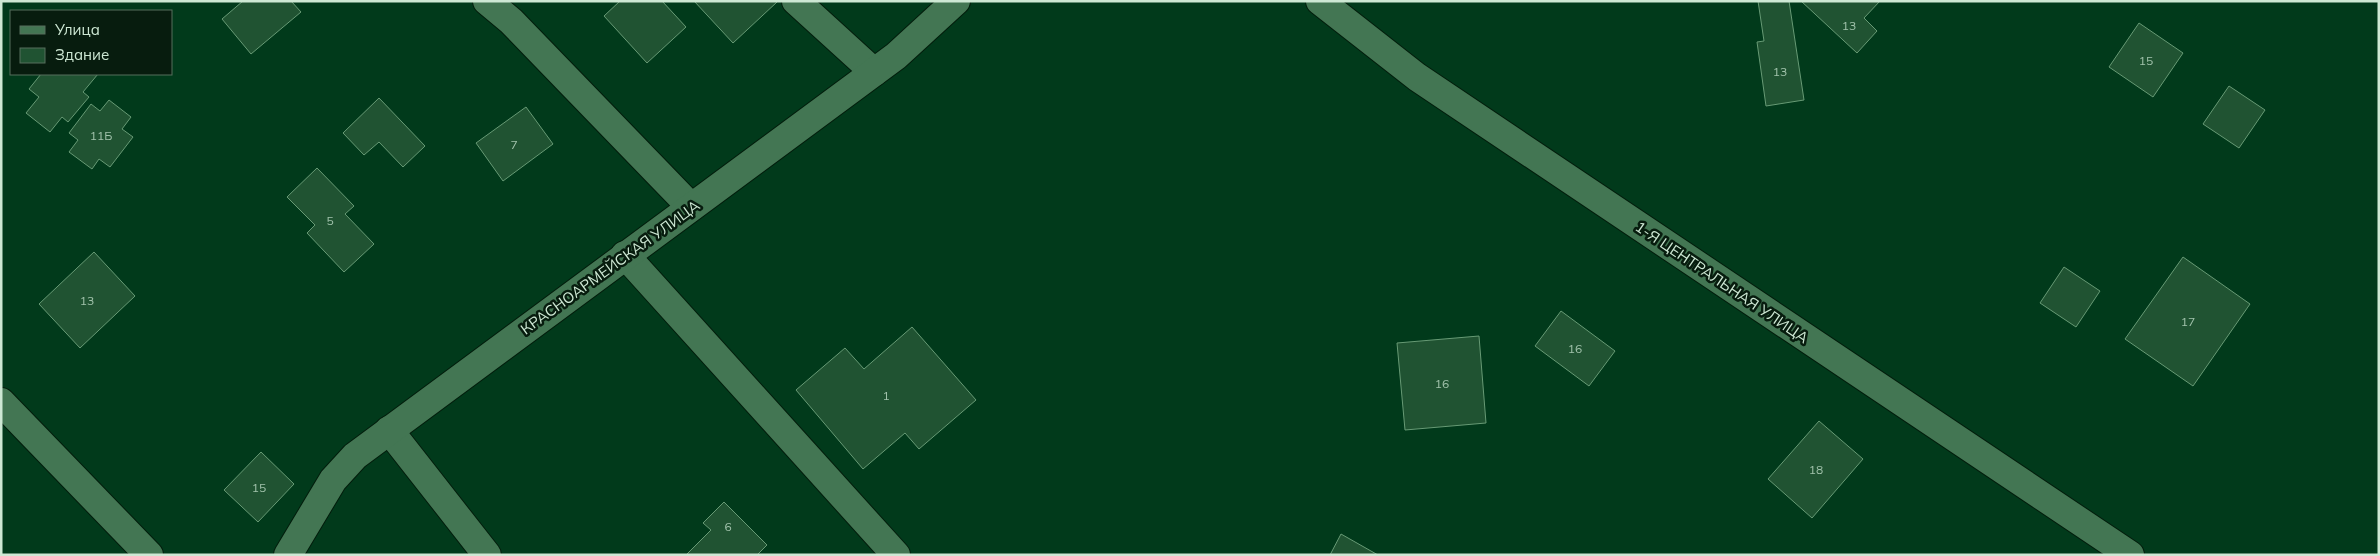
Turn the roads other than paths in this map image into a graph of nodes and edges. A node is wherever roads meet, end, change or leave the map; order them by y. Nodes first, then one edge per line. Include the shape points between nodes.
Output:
1 (487, 1) edge
2 (796, 1) edge
3 (956, 1) edge
4 (1320, 1) edge
5 (874, 72) junction
6 (691, 207) junction
7 (625, 255) junction
8 (1, 402) edge
9 (389, 430) junction
10 (149, 555) edge
11 (288, 555) edge
12 (487, 555) edge
13 (896, 555) edge
14 (2130, 555) edge

1 - 6 street via 511,21
2 - 5 street
3 - 5 street, КРАСНОАРМЕЙСКАЯ УЛИЦА
4 - 14 street, 1-Я ЦЕНТРАЛЬНАЯ УЛИЦА via 1417,77
5 - 6 street, КРАСНОАРМЕЙСКАЯ УЛИЦА
6 - 7 street, КРАСНОАРМЕЙСКАЯ УЛИЦА
7 - 9 street, КРАСНОАРМЕЙСКАЯ УЛИЦА
7 - 13 street
8 - 10 street
9 - 11 street, КРАСНОАРМЕЙСКАЯ УЛИЦА via 355,456 333,480
9 - 12 street

